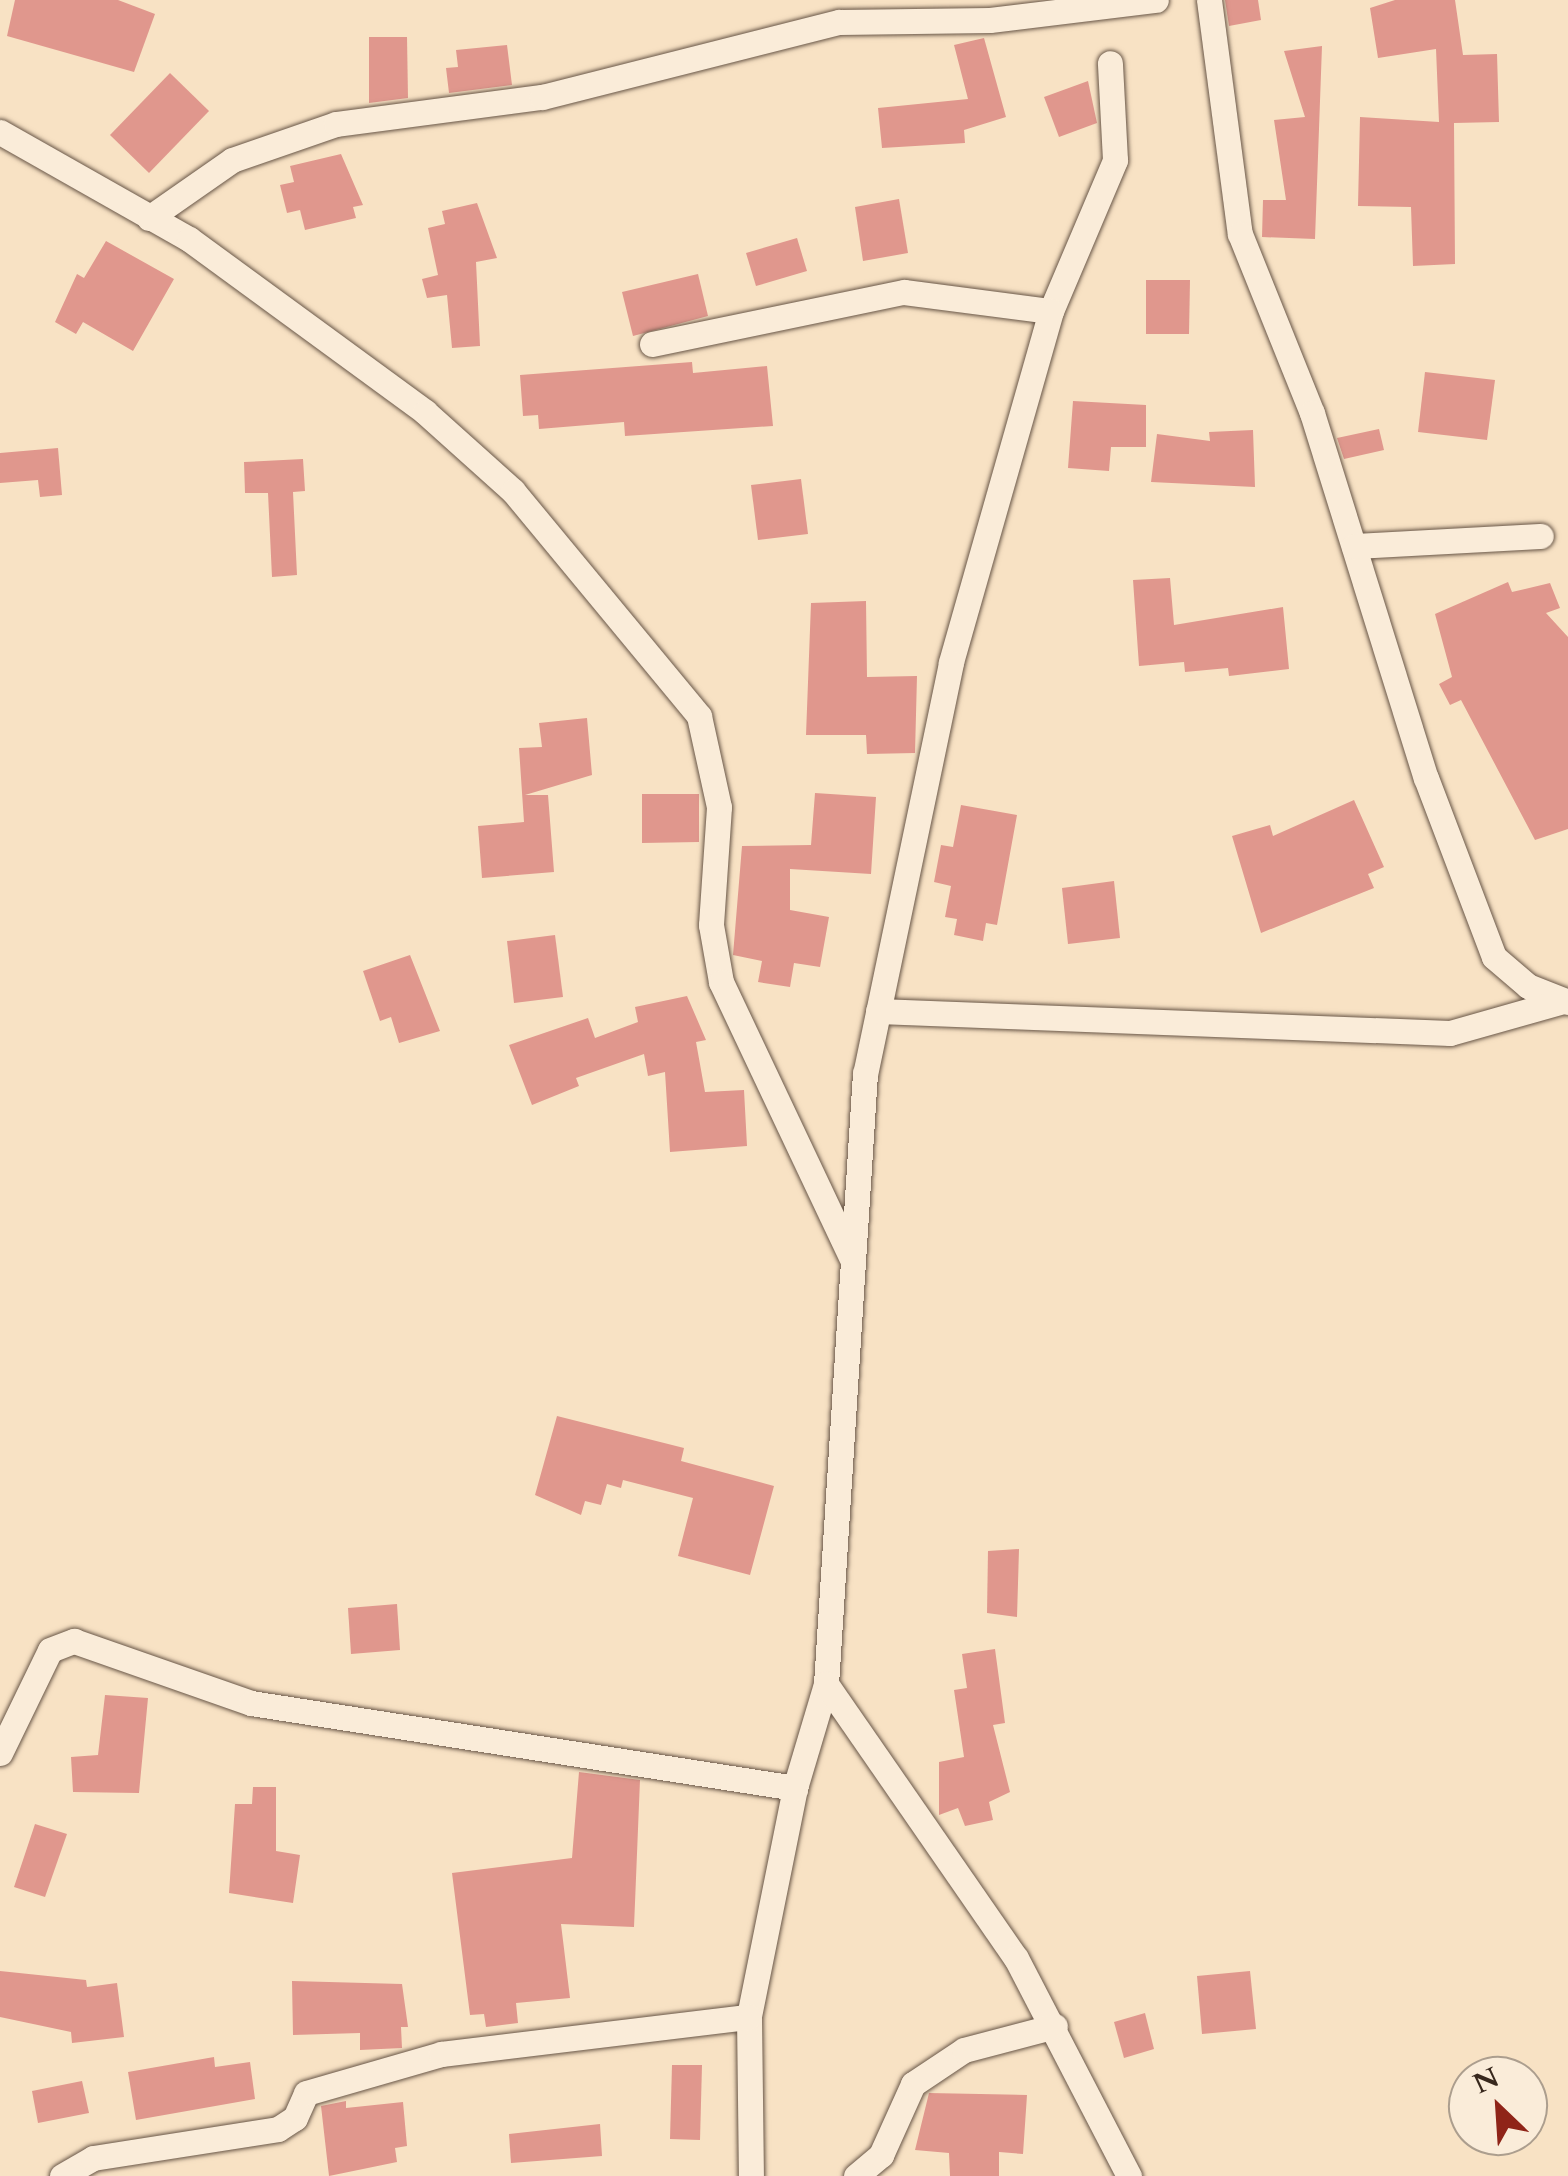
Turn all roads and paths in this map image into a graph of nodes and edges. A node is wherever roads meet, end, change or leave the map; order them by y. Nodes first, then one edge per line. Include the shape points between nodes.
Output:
1 (1156, 0) edge
2 (1209, 0) edge
3 (1110, 63) dead end
4 (0, 132) edge
5 (150, 218) junction
6 (1051, 311) junction
7 (652, 344) dead end
8 (1541, 536) dead end
9 (1354, 546) junction
10 (1565, 1002) edge
11 (878, 1011) junction
12 (853, 1262) junction
13 (826, 1684) junction
14 (0, 1753) edge
15 (795, 1788) junction
16 (749, 2017) junction
17 (1055, 2026) junction
18 (62, 2176) edge
19 (751, 2176) edge
20 (856, 2176) edge
21 (1128, 2176) edge

1 - 5 street via 990,20 839,22 542,96 336,124 232,160
2 - 9 street via 1240,234 1312,413
3 - 6 street via 1114,160
4 - 5 street
5 - 12 street via 425,412 513,490 699,716 719,807 711,925 721,982
6 - 7 street via 904,292
6 - 11 street via 951,663
8 - 9 street
9 - 10 street via 1426,778 1494,958 1528,986
10 - 11 street via 1450,1033
11 - 12 street via 865,1074
12 - 13 street
13 - 15 street
13 - 17 street
14 - 15 street via 50,1650 74,1641 250,1703
15 - 16 street
16 - 18 street via 441,2054 306,2093 295,2118 278,2129 93,2158
16 - 19 street
17 - 20 street via 964,2050 913,2084 881,2155
17 - 21 street

